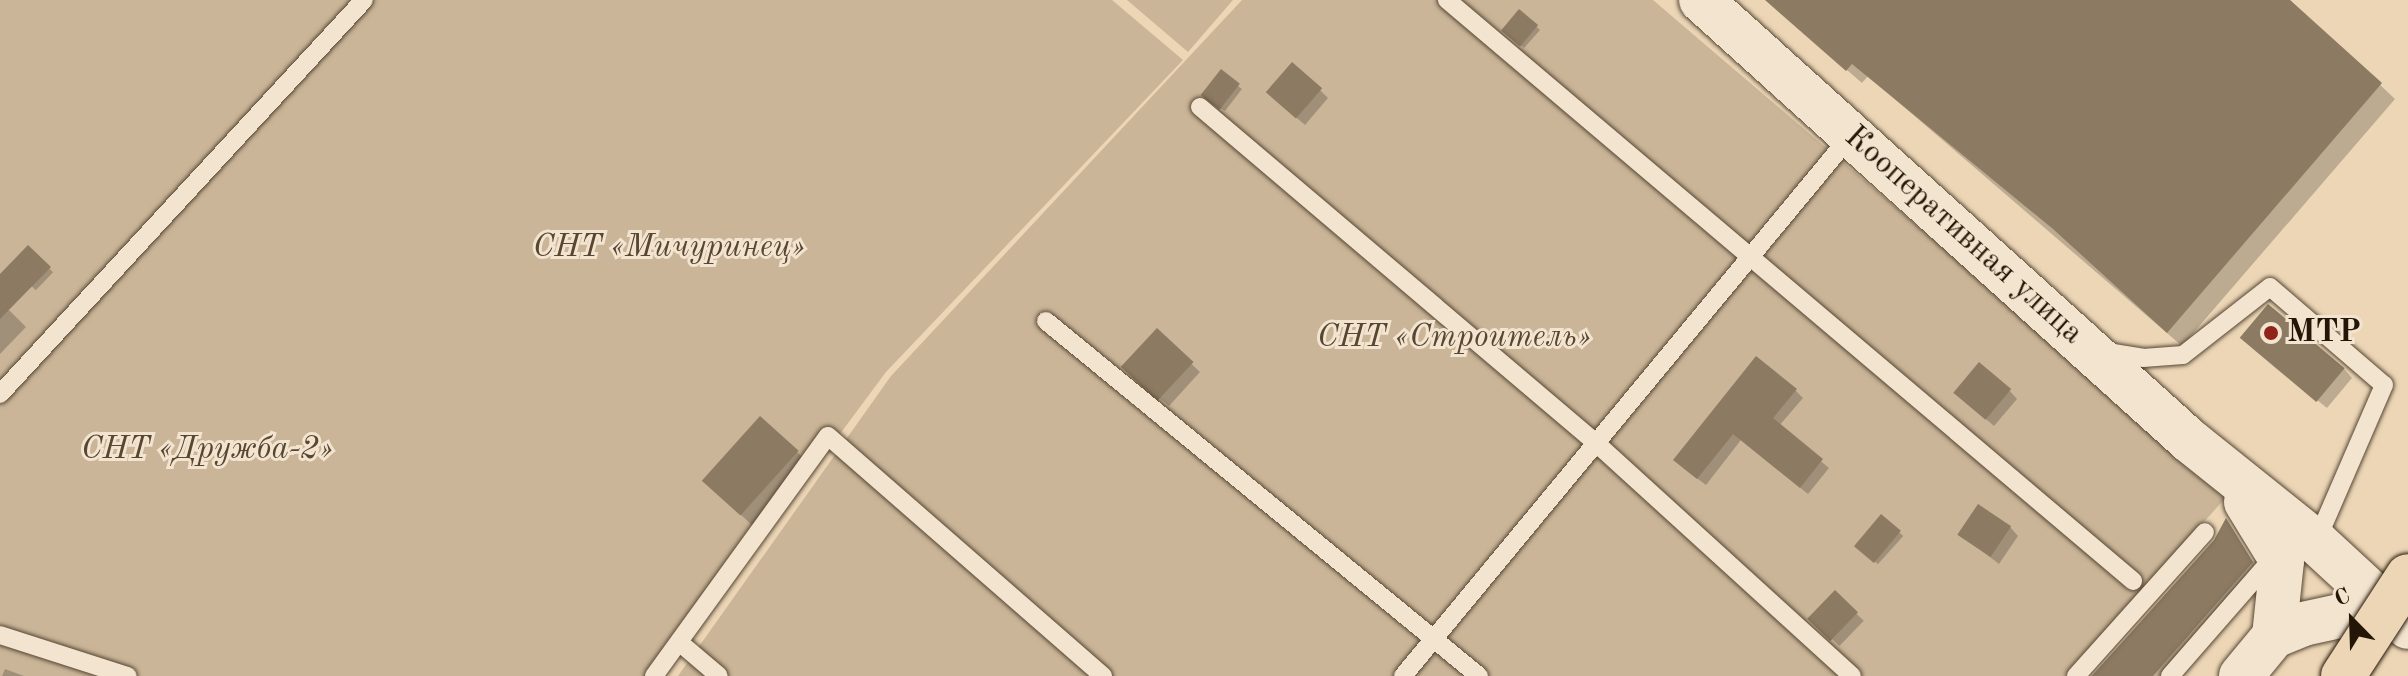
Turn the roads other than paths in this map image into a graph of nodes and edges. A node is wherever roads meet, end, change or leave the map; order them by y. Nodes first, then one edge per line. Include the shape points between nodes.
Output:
1 (364, 0) edge
2 (1447, 0) edge
3 (1701, 0) edge
4 (1200, 107) dead end
5 (1852, 134) junction
6 (1752, 256) junction
7 (1046, 321) dead end
8 (2086, 348) junction
9 (0, 394) edge
10 (1596, 443) junction
11 (2225, 471) junction
12 (2205, 532) dead end
13 (2316, 542) junction
14 (2265, 567) dead end
15 (2133, 581) dead end
16 (2404, 607) edge
17 (0, 635) edge
18 (2274, 636) junction
19 (1437, 637) junction
20 (679, 642) junction
21 (128, 676) edge
22 (654, 676) edge
23 (719, 676) edge
24 (1103, 676) edge
25 (1403, 676) edge
26 (1479, 676) edge
27 (1852, 676) edge
28 (2076, 676) edge
29 (2170, 676) edge
30 (2241, 676) edge
31 (2343, 676) edge

1 - 9 lane
2 - 6 lane
3 - 5 main road, Кооперативная улица
4 - 10 lane
5 - 6 lane
5 - 8 main road, Кооперативная улица
6 - 10 lane
6 - 15 lane
7 - 19 lane
8 - 11 main road, Кооперативная улица
8 - 13 lane via 2143,358 2183,355 2270,287 2384,385
10 - 19 lane
10 - 27 lane
11 - 13 main road
11 - 18 main road via 2271,535 2282,561
12 - 28 lane
13 - 16 main road
14 - 29 lane
16 - 18 main road via 2349,614
16 - 31 main road, bridge
17 - 21 lane
18 - 30 main road
19 - 25 lane
19 - 26 lane
20 - 22 lane
20 - 23 lane
20 - 24 lane via 828,436

